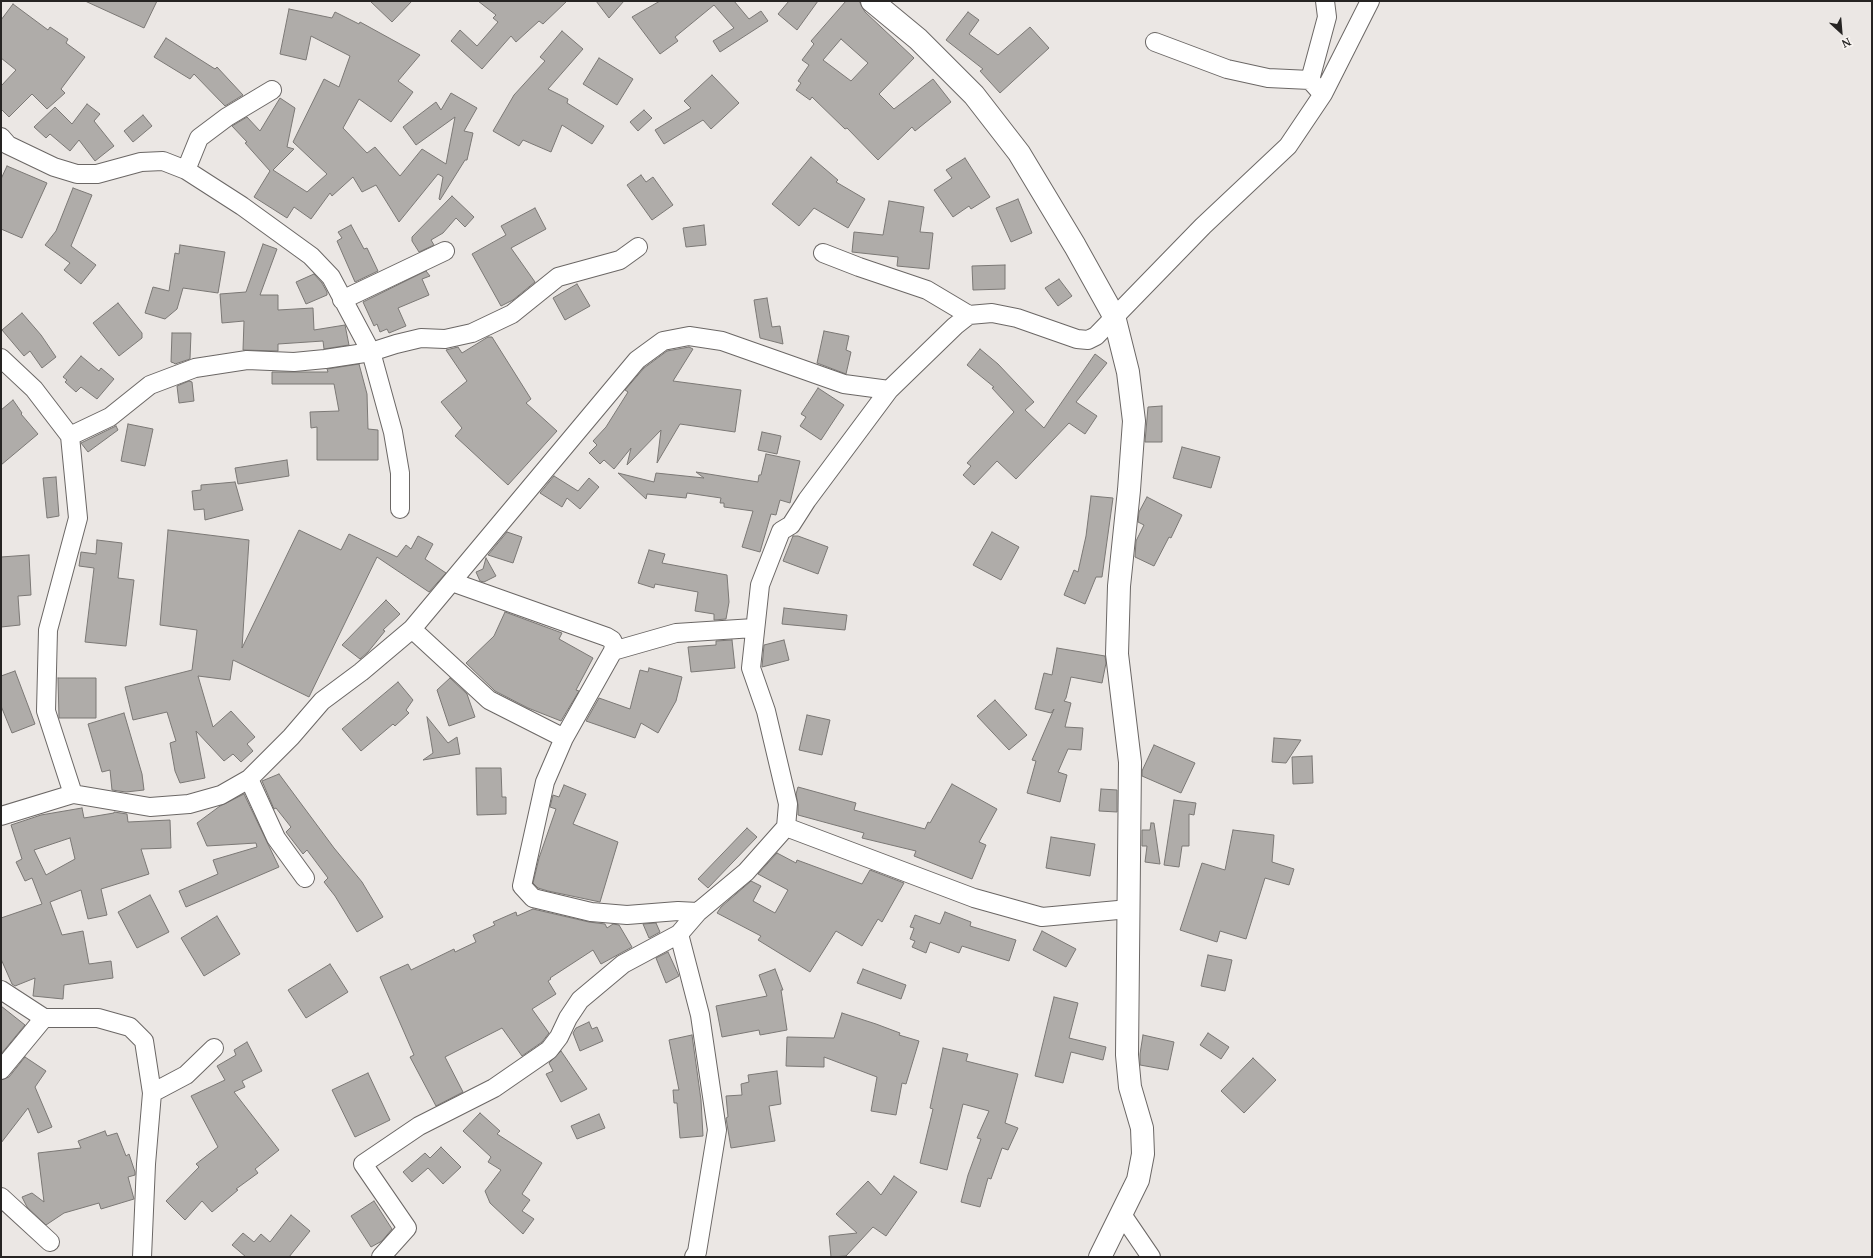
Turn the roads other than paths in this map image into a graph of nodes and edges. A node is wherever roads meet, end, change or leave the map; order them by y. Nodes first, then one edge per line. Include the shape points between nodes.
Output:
1 (872, 1) edge
2 (1325, 1) edge
3 (1370, 1) edge
4 (1155, 42) dead end
5 (1310, 80) junction
6 (272, 90) dead end
7 (1323, 94) junction
8 (3, 147) edge
9 (186, 170) junction
10 (638, 247) dead end
11 (445, 251) dead end
12 (823, 253) dead end
13 (342, 300) junction
14 (969, 315) junction
15 (1114, 316) junction
16 (371, 352) junction
17 (1, 358) edge
18 (889, 390) junction
19 (70, 436) junction
20 (400, 509) dead end
21 (452, 582) junction
22 (754, 628) junction
23 (412, 629) junction
24 (613, 651) junction
25 (564, 738) junction
26 (249, 779) junction
27 (73, 794) junction
28 (1, 816) edge
29 (786, 827) junction
30 (305, 878) dead end
31 (1129, 909) junction
32 (698, 912) junction
33 (679, 934) junction
34 (1, 990) edge
35 (44, 1018) junction
36 (214, 1048) dead end
37 (1, 1070) edge
38 (152, 1093) junction
39 (1, 1197) edge
40 (1121, 1214) junction
41 (50, 1242) dead end
42 (142, 1257) edge
43 (380, 1257) edge
44 (694, 1257) edge
45 (1100, 1257) edge
46 (1151, 1257) edge

1 - 15 street via 918,39 974,95 1019,153
2 - 5 street via 1327,17
3 - 7 street
4 - 5 street via 1227,69 1268,78
5 - 7 street
6 - 9 street via 198,138
7 - 15 street via 1288,146
8 - 9 street via 77,174 96,174 141,162 163,161
9 - 13 street via 242,206 311,256 331,277
10 - 16 street via 620,260 558,278 512,314 472,333 444,339 421,338
11 - 13 street
12 - 14 street via 927,290
13 - 16 street
14 - 15 street via 992,313 1017,318 1077,339 1088,340 1096,336
14 - 18 street
15 - 31 street via 1128,372 1134,421 1118,586 1117,654 1130,762
16 - 19 street via 294,362 247,360 195,368 150,385 110,417
16 - 20 street via 393,432 400,473
17 - 19 street via 34,389
18 - 21 street via 844,384 722,341 689,336 663,341 637,360
18 - 22 street via 806,500 791,525 781,532 760,585
19 - 27 street via 78,518 48,630 46,711
21 - 23 street
21 - 24 street via 607,637 614,644
22 - 24 street via 676,633
22 - 29 street via 751,668 766,711 788,804
23 - 25 street via 489,700
23 - 26 street via 322,701
24 - 25 street
25 - 32 street via 545,782 522,886 533,898 591,912 627,915
26 - 27 street via 221,795 190,804 150,807
26 - 30 street via 276,838
27 - 28 street
29 - 31 street via 974,898 1042,917
29 - 32 street via 746,872
31 - 40 street via 1126,1055 1130,1086 1142,1128 1143,1154 1138,1180
32 - 33 street
33 - 43 street via 623,964 580,1000 559,1037 548,1050 494,1088 419,1126 363,1164 407,1228
33 - 44 street via 700,1014 717,1130 697,1252
34 - 35 street
35 - 37 street
35 - 38 street via 98,1018 130,1027 144,1041
36 - 38 street via 186,1075
38 - 42 street
39 - 41 street
40 - 45 street
40 - 46 street

